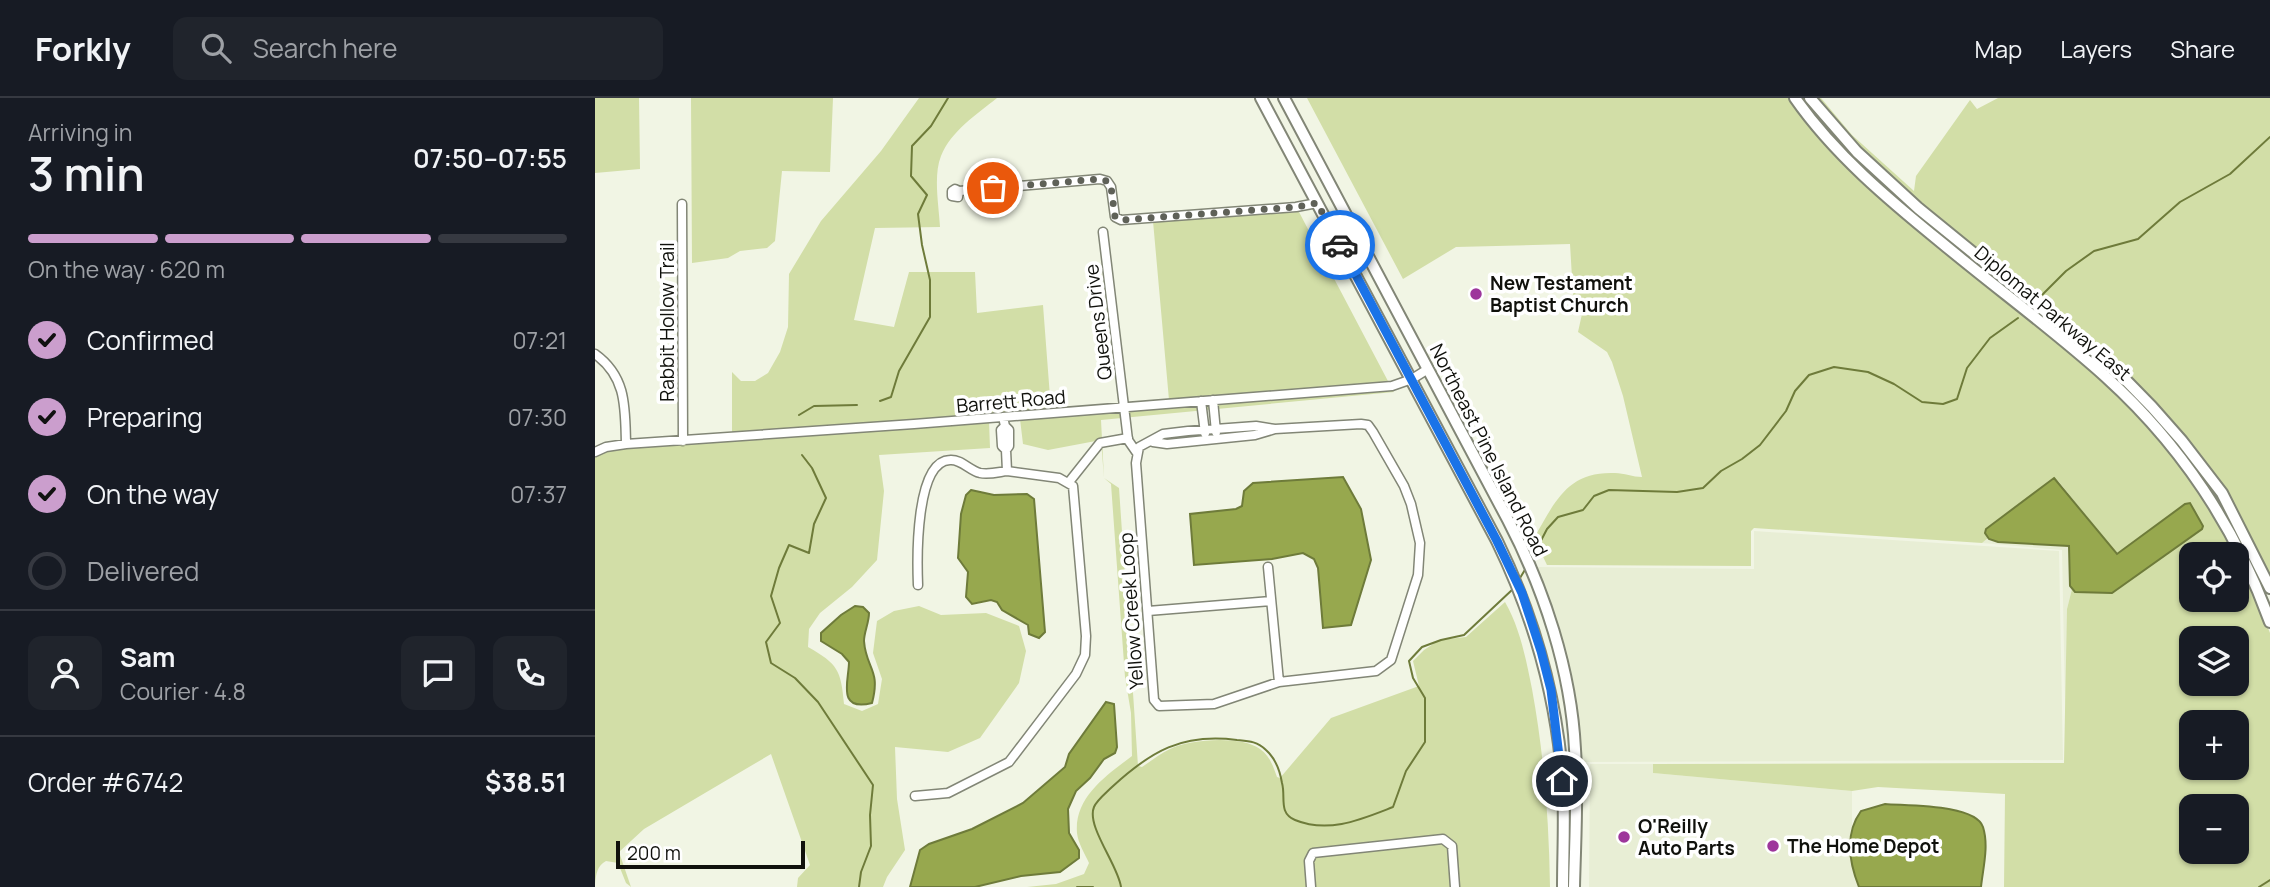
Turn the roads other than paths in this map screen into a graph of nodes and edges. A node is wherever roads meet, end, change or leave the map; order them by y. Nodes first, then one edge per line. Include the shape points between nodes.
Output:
1 (1261, 98) edge
2 (1285, 98) edge
3 (1795, 98) edge
4 (1809, 98) edge
5 (959, 191) dead end
6 (1317, 203) junction
7 (682, 204) dead end
8 (1910, 209) junction
9 (1103, 232) dead end
10 (595, 354) edge
11 (1428, 369) junction
12 (1412, 379) junction
13 (1213, 400) junction
14 (1201, 401) junction
15 (1123, 407) junction
16 (1004, 421) junction
17 (1176, 433) junction
18 (1216, 434) junction
19 (1205, 435) junction
20 (1128, 438) junction
21 (683, 441) junction
22 (1153, 442) junction
23 (1178, 443) junction
24 (626, 444) junction
25 (595, 452) edge
26 (1137, 453) junction
27 (1007, 471) junction
28 (1069, 482) junction
29 (2236, 530) junction
30 (1268, 567) dead end
31 (918, 585) dead end
32 (2270, 588) edge
33 (1271, 601) junction
34 (1148, 611) junction
35 (2270, 622) edge
36 (1279, 682) junction
37 (915, 796) dead end
38 (1563, 797) junction
39 (1311, 887) edge
40 (1455, 887) edge
41 (1563, 887) edge
42 (1574, 887) edge

1 - 6 main road, Northeast Pine Island Road
2 - 11 main road, Northeast Pine Island Road
3 - 8 main road, Diplomat Parkway East via 1850,162
4 - 8 main road, Diplomat Parkway East
5 - 6 street via 1100,179 1111,187 1115,217 1121,220
6 - 12 main road, Northeast Pine Island Road
7 - 21 street, Rabbit Hollow Trail
8 - 29 main road, Diplomat Parkway East via 2082,340 2207,471
9 - 15 street, Queens Drive
10 - 24 street via 611,369 622,390
11 - 12 street, Barrett Road
11 - 42 main road, Northeast Pine Island Road via 1525,555 1565,676 1577,779
12 - 13 street, Barrett Road via 1392,386
12 - 38 main road, Northeast Pine Island Road via 1522,593 1551,690
13 - 14 street, Barrett Road
13 - 18 street
14 - 15 street, Barrett Road
14 - 19 street
15 - 16 street, Barrett Road
15 - 20 street, Queens Drive
16 - 21 street, Barrett Road
16 - 27 street via 1001,430
17 - 19 street
17 - 22 street via 1163,434
17 - 23 street
18 - 19 street
18 - 36 street, Yellow Creek Loop via 1368,425 1411,504 1420,562 1391,660 1376,671
19 - 23 street
20 - 26 street
20 - 28 street via 1100,443
21 - 24 street, Barrett Road
22 - 23 street
22 - 26 street via 1139,447
24 - 25 street, Barrett Road
26 - 34 street, Yellow Creek Loop
27 - 28 street
27 - 31 street via 981,473 950,460 933,470 922,508
28 - 37 street via 1075,492 1086,636 1082,664 1005,766 948,793
29 - 32 main road, Diplomat Parkway East
29 - 35 main road, Diplomat Parkway East
30 - 33 street
33 - 34 street
33 - 36 street
34 - 36 street, Yellow Creek Loop via 1154,699 1159,706 1215,704
38 - 41 main road, Northeast Pine Island Road
38 - 42 main road via 1567,872
39 - 40 street via 1308,860 1313,853 1443,839 1452,846

